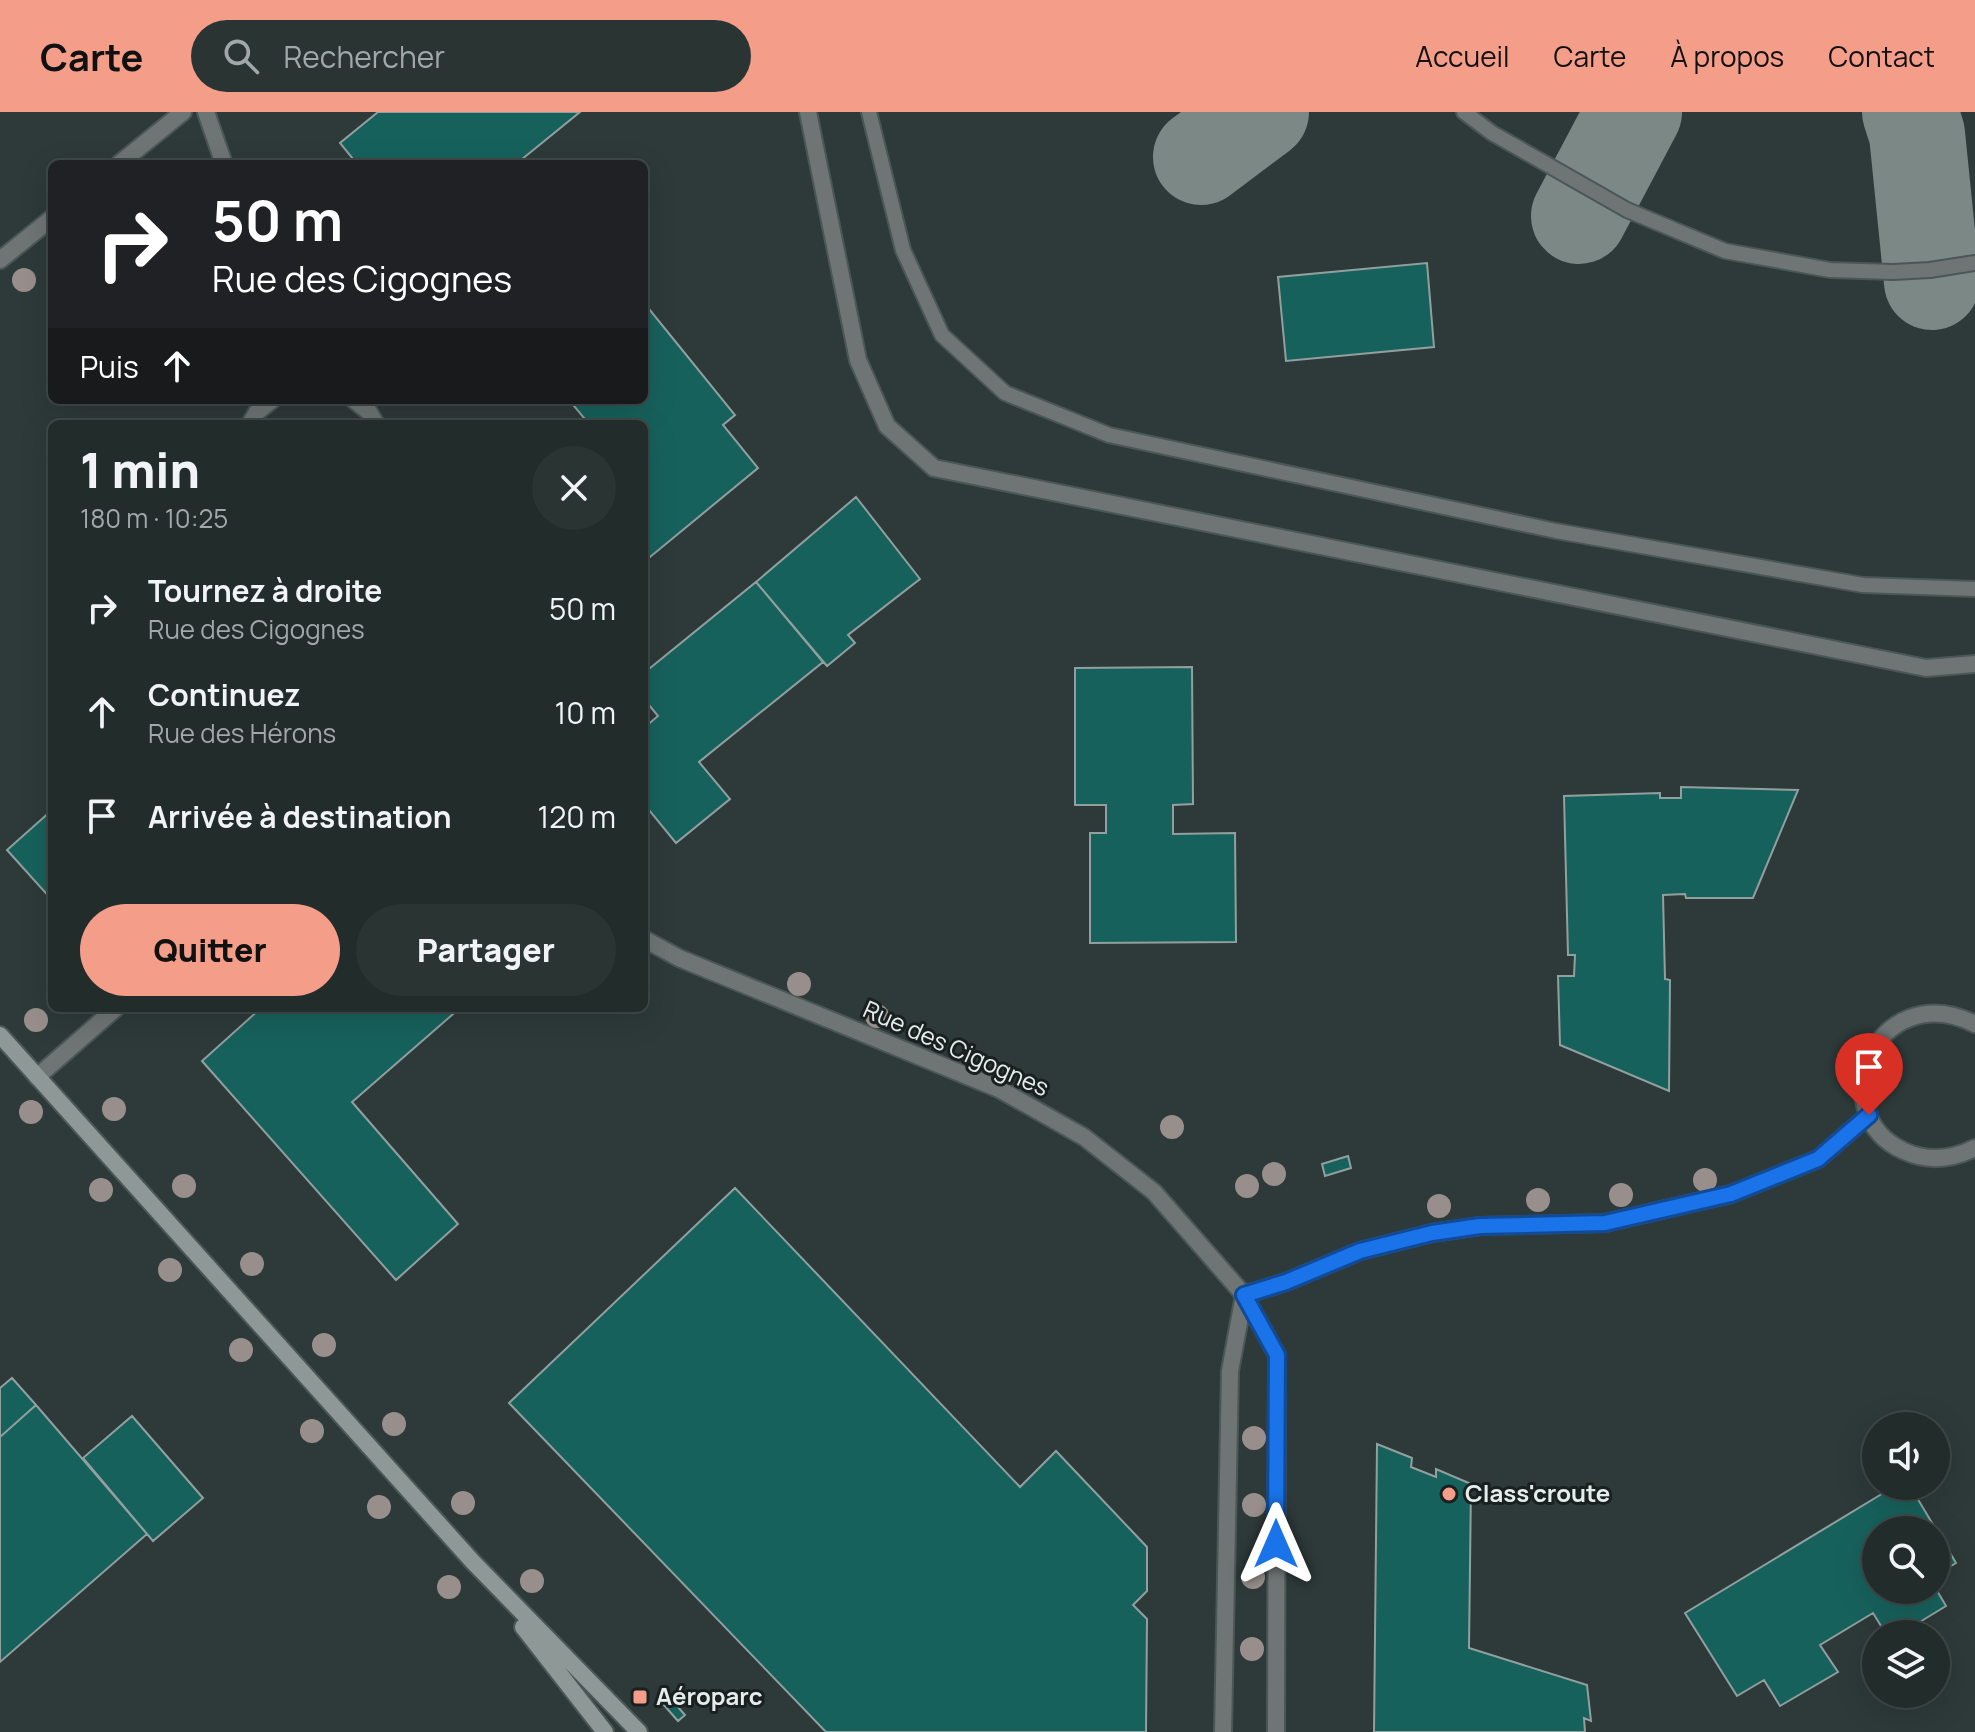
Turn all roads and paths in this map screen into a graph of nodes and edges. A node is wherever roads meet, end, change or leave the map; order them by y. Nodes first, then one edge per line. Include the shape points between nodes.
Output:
1 (183, 112) edge
2 (206, 112) edge
3 (808, 112) edge
4 (869, 112) edge
5 (1464, 112) edge
6 (124, 160) edge
7 (223, 160) edge
8 (48, 221) edge
9 (0, 260) edge
10 (1975, 263) edge
11 (267, 404) edge
12 (359, 404) edge
13 (252, 420) edge
14 (374, 420) edge
15 (1975, 589) edge
16 (1975, 664) edge
17 (648, 941) edge
18 (111, 1012) edge
19 (1975, 1024) edge
20 (0, 1035) edge
21 (37, 1077) junction
22 (1869, 1115) junction
23 (1975, 1148) edge
24 (1244, 1295) junction
25 (473, 1562) junction
26 (605, 1732) edge
27 (639, 1732) edge
28 (1223, 1732) edge
29 (1276, 1732) edge

1 - 6 street
2 - 7 street
3 - 16 street via 858,360 887,426 934,468 1926,668
4 - 15 lane via 903,250 942,335 1005,393 1109,435 1556,531 1863,585
5 - 10 lane via 1627,210 1725,251 1830,270 1893,272
8 - 9 street
11 - 13 street
12 - 14 street
17 - 24 street, Rue des Cigognes via 999,1089 1084,1137 1154,1192
18 - 21 street
19 - 22 street via 1960,1016 1925,1013 1886,1032 1864,1071
20 - 21 main road
21 - 25 main road
22 - 23 street via 1880,1134 1917,1157 1939,1159
22 - 24 street via 1818,1159 1731,1194 1605,1223 1480,1226 1432,1233 1360,1251
24 - 28 street via 1230,1371
24 - 29 street, Rue des Cigognes via 1277,1355
25 - 26 main road
25 - 27 main road

